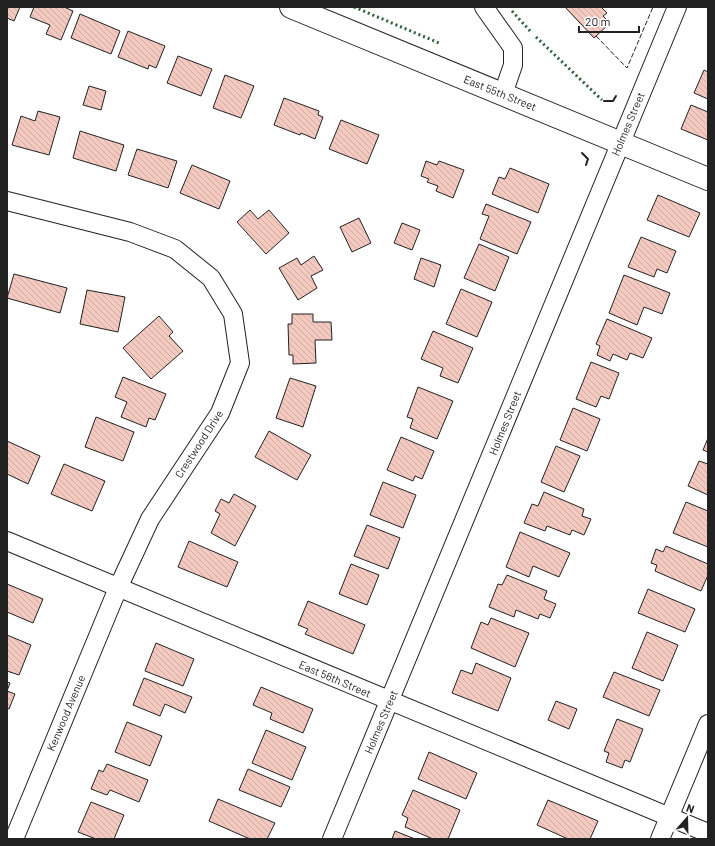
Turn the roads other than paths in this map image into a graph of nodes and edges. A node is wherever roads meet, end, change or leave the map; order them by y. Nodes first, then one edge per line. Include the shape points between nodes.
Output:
1 (291, 7) edge
2 (484, 7) edge
3 (677, 7) edge
4 (503, 94) junction
5 (621, 143) junction
6 (708, 179) edge
7 (7, 201) edge
8 (7, 541) edge
9 (118, 588) junction
10 (390, 702) junction
11 (708, 724) edge
12 (669, 817) junction
13 (708, 833) edge
14 (14, 839) edge
15 (332, 839) edge
16 (660, 839) edge

1 - 4 main road, East 55th Street
2 - 4 street via 513,48 514,65
3 - 5 street, Holmes Street
4 - 5 main road, East 55th Street
5 - 6 main road, East 55th Street
5 - 10 street, Holmes Street
7 - 9 street, Crestwood Drive via 130,232 175,249 211,278 233,314 240,363 238,373 220,414 150,519
8 - 9 street, East 56th Street
9 - 10 street, East 56th Street
9 - 14 street, Kenwood Avenue
10 - 12 street, East 56th Street
10 - 15 street, Holmes Street
11 - 12 street
12 - 13 street, East 56th Street
12 - 16 street

